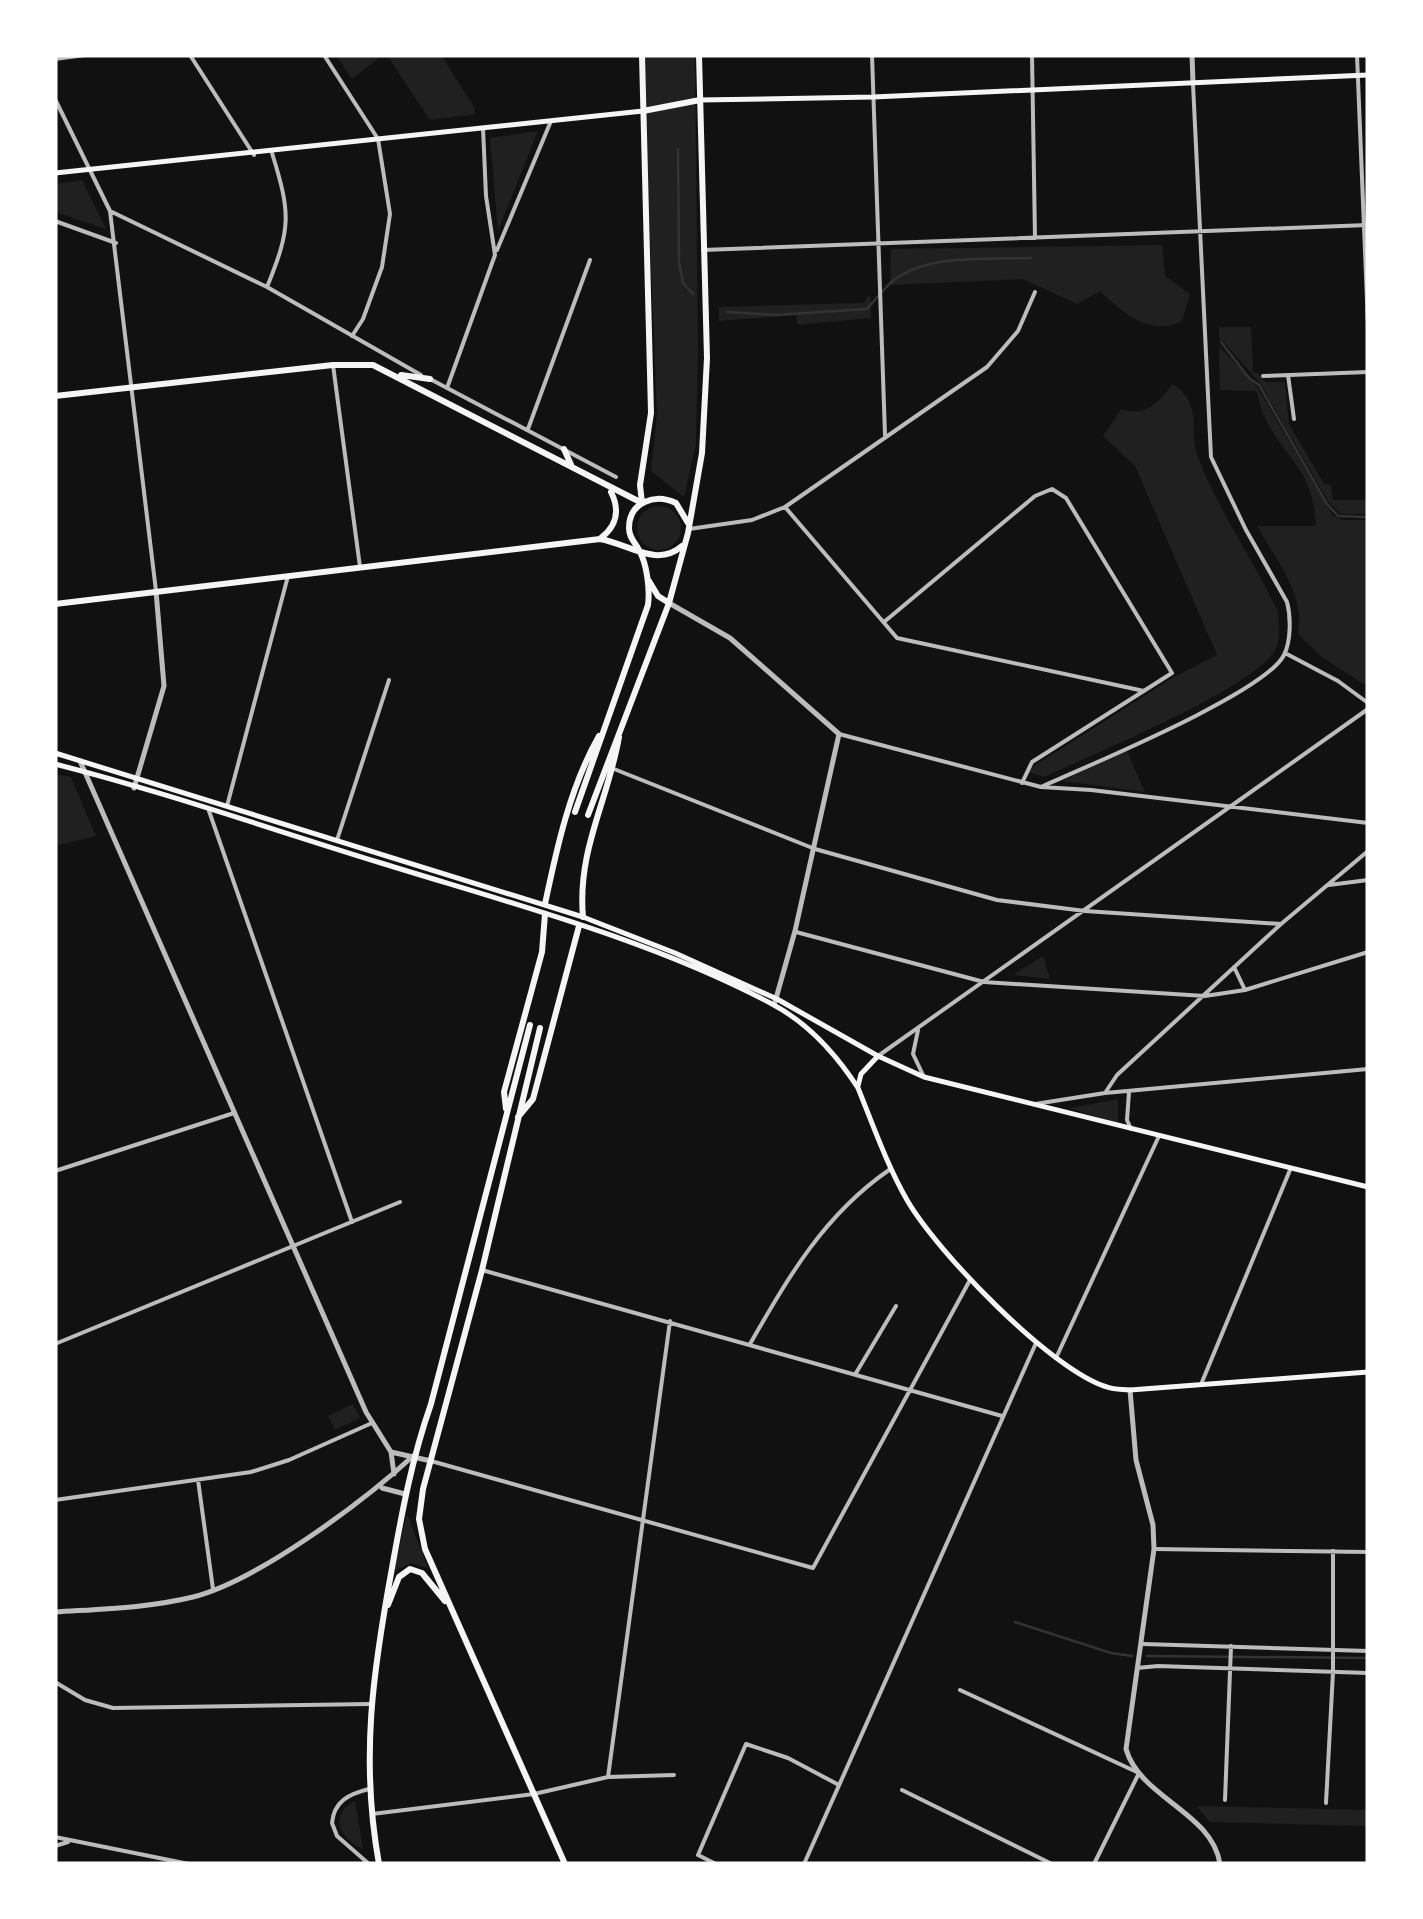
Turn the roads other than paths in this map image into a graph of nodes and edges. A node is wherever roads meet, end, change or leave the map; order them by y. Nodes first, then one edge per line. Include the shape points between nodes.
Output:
1 (85, 55) edge
2 (190, 55) edge
3 (324, 55) edge
4 (642, 55) edge
5 (699, 55) edge
6 (872, 55) edge
7 (1032, 55) edge
8 (1192, 55) edge
9 (1357, 55) edge
10 (55, 60) edge
11 (1358, 75) junction
12 (1368, 75) edge
13 (1193, 83) junction
14 (1033, 88) junction
15 (873, 96) junction
16 (55, 99) edge
17 (700, 100) junction
18 (644, 111) junction
19 (551, 121) junction
20 (483, 128) junction
21 (378, 139) junction
22 (272, 153) junction
23 (254, 155) junction
24 (92, 170) junction
25 (55, 173) edge
26 (110, 211) junction
27 (55, 221) edge
28 (1365, 225) edge
29 (1200, 231) junction
30 (1035, 238) junction
31 (116, 243) junction
32 (878, 244) junction
33 (703, 250) junction
34 (495, 255) junction
35 (590, 260) dead end
36 (267, 287) junction
37 (1035, 292) dead end
38 (1368, 325) edge
39 (352, 337) junction
40 (333, 365) junction
41 (1368, 372) edge
42 (397, 375) junction
43 (1288, 375) junction
44 (1263, 376) dead end
45 (430, 380) junction
46 (132, 388) junction
47 (447, 388) junction
48 (55, 396) edge
49 (1294, 419) dead end
50 (527, 430) junction
51 (885, 435) junction
52 (564, 449) junction
53 (572, 468) junction
54 (616, 477) dead end
55 (640, 485) junction
56 (609, 489) junction
57 (628, 498) junction
58 (642, 503) junction
59 (785, 506) junction
60 (688, 529) junction
61 (600, 539) junction
62 (683, 545) junction
63 (640, 551) junction
64 (360, 567) junction
65 (288, 576) junction
66 (646, 576) junction
67 (156, 592) junction
68 (669, 603) junction
69 (55, 604) edge
70 (884, 622) junction
71 (1285, 653) junction
72 (389, 680) dead end
73 (1145, 692) junction
74 (1368, 706) edge
75 (610, 717) junction
76 (622, 722) junction
77 (839, 734) junction
78 (55, 753) edge
79 (80, 760) junction
80 (55, 764) edge
81 (614, 769) junction
82 (85, 772) junction
83 (138, 778) junction
84 (1022, 784) junction
85 (134, 788) junction
86 (1041, 788) junction
87 (227, 806) junction
88 (1231, 808) junction
89 (209, 811) junction
90 (575, 812) dead end
91 (588, 815) dead end
92 (1368, 823) edge
93 (337, 840) junction
94 (814, 849) junction
95 (1368, 851) edge
96 (1368, 880) edge
97 (1329, 885) junction
98 (544, 904) junction
99 (1085, 910) junction
100 (545, 914) junction
101 (583, 917) junction
102 (1281, 924) junction
103 (579, 926) junction
104 (795, 931) junction
105 (1368, 952) edge
106 (1234, 968) junction
107 (984, 982) junction
108 (1246, 990) junction
109 (1205, 996) junction
110 (775, 1002) junction
111 (530, 1024) dead end
112 (920, 1026) junction
113 (540, 1028) dead end
114 (878, 1056) junction
115 (1368, 1069) edge
116 (924, 1076) junction
117 (858, 1088) junction
118 (1129, 1092) junction
119 (1105, 1093) junction
120 (1029, 1105) junction
121 (234, 1112) junction
122 (507, 1115) junction
123 (518, 1118) junction
124 (1131, 1130) junction
125 (1159, 1136) junction
126 (892, 1168) junction
127 (1290, 1170) junction
128 (55, 1171) edge
129 (1368, 1187) edge
130 (400, 1202) dead end
131 (352, 1222) junction
132 (293, 1246) junction
133 (482, 1270) junction
134 (970, 1280) junction
135 (896, 1306) dead end
136 (670, 1321) junction
137 (1037, 1341) junction
138 (55, 1344) edge
139 (750, 1344) junction
140 (1056, 1358) junction
141 (1368, 1372) edge
142 (856, 1374) junction
143 (1202, 1382) junction
144 (911, 1389) junction
145 (1130, 1390) junction
146 (1004, 1416) junction
147 (372, 1424) junction
148 (391, 1452) junction
149 (412, 1456) junction
150 (430, 1462) junction
151 (394, 1474) junction
152 (198, 1480) junction
153 (378, 1488) junction
154 (406, 1494) junction
155 (55, 1500) edge
156 (643, 1521) junction
157 (1154, 1549) junction
158 (1333, 1551) junction
159 (1368, 1552) edge
160 (213, 1591) junction
161 (450, 1608) junction
162 (55, 1612) edge
163 (382, 1620) junction
164 (1142, 1644) junction
165 (1232, 1646) junction
166 (1333, 1650) junction
167 (1368, 1651) edge
168 (1138, 1668) junction
169 (1232, 1670) junction
170 (1332, 1672) junction
171 (1368, 1673) edge
172 (55, 1682) edge
173 (960, 1690) dead end
174 (370, 1704) junction
175 (1139, 1773) junction
176 (674, 1774) dead end
177 (608, 1778) junction
178 (839, 1786) junction
179 (369, 1789) junction
180 (902, 1790) dead end
181 (534, 1794) junction
182 (1224, 1800) dead end
183 (1326, 1802) dead end
184 (372, 1814) junction
185 (55, 1837) edge
186 (73, 1841) junction
187 (55, 1846) edge
188 (189, 1864) edge
189 (369, 1864) edge
190 (379, 1864) edge
191 (565, 1864) edge
192 (716, 1864) edge
193 (804, 1864) edge
194 (1052, 1864) edge
195 (1094, 1864) edge
196 (1220, 1864) edge

1 - 10 street
2 - 23 street
3 - 21 street
4 - 18 main road
5 - 17 main road
6 - 15 street
7 - 14 street
8 - 13 street
9 - 11 street
11 - 12 main road
11 - 13 main road
11 - 28 street
13 - 14 main road
13 - 29 street
14 - 15 main road
14 - 30 street
15 - 17 main road
15 - 32 street
16 - 24 street
17 - 18 main road
17 - 33 main road
18 - 19 main road
18 - 55 main road via 651,413
19 - 20 main road
19 - 34 street
20 - 21 main road
20 - 34 street
21 - 22 main road
21 - 39 street via 390,214 382,267
22 - 23 main road
22 - 36 street via 289,220
23 - 24 main road
24 - 25 main road
24 - 26 street
26 - 31 street
26 - 36 street
27 - 31 street
28 - 29 street
28 - 38 street
29 - 30 street
29 - 71 street via 1211,458 1288,602
30 - 32 street
31 - 46 street
32 - 33 street
32 - 51 street
33 - 60 main road via 706,410
34 - 47 street
35 - 50 street
36 - 39 street
37 - 51 street via 1018,331 988,367
39 - 45 street
40 - 42 main road via 373,365
40 - 46 main road
40 - 64 street
41 - 43 street
42 - 45 main road
42 - 53 main road
43 - 44 street
43 - 49 street
45 - 47 street
46 - 48 main road
46 - 67 street
47 - 50 street
50 - 52 street
51 - 59 street
52 - 53 main road
52 - 54 street
53 - 56 main road
55 - 57 main road
55 - 58 main road
56 - 57 main road
56 - 61 main road via 616,515
57 - 58 main road
58 - 60 main road via 676,503
58 - 63 main road via 629,524
59 - 60 street via 752,520
59 - 70 street
60 - 62 main road
61 - 63 main road
61 - 64 main road
62 - 63 main road via 666,556
62 - 68 main road
63 - 66 main road
64 - 65 main road
65 - 67 main road
65 - 87 street
66 - 68 main road
66 - 75 main road via 648,605
67 - 69 main road
67 - 83 street via 164,686
68 - 76 main road
68 - 77 street via 730,638
70 - 73 street via 897,638
70 - 73 street via 1035,496 1052,489 1066,498 1172,672
71 - 74 street
71 - 86 street via 1256,684
72 - 93 street
73 - 84 street via 1032,762
74 - 88 street
75 - 90 main road
75 - 98 main road via 587,758
76 - 81 main road
76 - 91 main road
77 - 84 street
77 - 94 street
78 - 79 main road
79 - 82 street
79 - 83 main road
80 - 82 main road
81 - 94 street
81 - 101 main road via 586,852
82 - 85 main road
82 - 121 street
83 - 85 street
83 - 87 main road
84 - 86 street
85 - 89 main road
86 - 88 street
87 - 93 main road
88 - 92 street
88 - 99 street
89 - 100 main road
89 - 131 street
93 - 98 main road
94 - 99 street via 997,900
94 - 104 street
95 - 97 street
96 - 97 street
97 - 102 street
98 - 101 main road
99 - 102 street
99 - 107 street
100 - 103 main road
100 - 122 main road via 542,952 504,1092
101 - 110 main road
102 - 106 street
103 - 110 main road
103 - 123 main road via 534,1099
104 - 107 street
104 - 110 street
105 - 108 street
106 - 108 street
106 - 109 street
107 - 109 street
107 - 112 street
108 - 109 street
109 - 119 street
110 - 114 main road
110 - 117 main road via 826,1047
111 - 122 main road
112 - 114 street
112 - 116 street via 914,1054
113 - 123 main road
114 - 116 main road
114 - 117 main road
115 - 118 street
116 - 120 main road
117 - 126 main road
118 - 119 street
118 - 124 street
119 - 120 street
120 - 124 main road
121 - 128 street
121 - 132 street
122 - 149 main road
123 - 133 main road
124 - 125 main road
125 - 127 main road
125 - 140 street
126 - 134 main road via 923,1226
126 - 139 street via 855,1194 815,1239
127 - 129 main road
127 - 143 street
130 - 131 street
131 - 132 street
132 - 138 street
132 - 147 street
133 - 136 street
133 - 150 main road
134 - 137 main road
134 - 144 street
135 - 142 street
136 - 139 street
136 - 156 street
137 - 140 main road
137 - 146 street
139 - 142 street
140 - 145 main road via 1104,1386
141 - 143 main road
142 - 144 street
143 - 145 main road
144 - 146 street
144 - 156 street via 813,1568
145 - 157 street
146 - 178 street
147 - 148 street
147 - 152 street via 270,1467
148 - 149 street
148 - 151 street
149 - 150 street
149 - 151 street
149 - 154 main road
150 - 156 street
150 - 161 main road via 420,1530
151 - 153 street
152 - 155 street
152 - 160 street
153 - 154 street
153 - 160 street
154 - 163 main road
156 - 177 street
157 - 158 street
157 - 164 street
158 - 159 street
158 - 166 street
160 - 162 street via 154,1604
161 - 163 main road via 422,1573 410,1569 400,1576
161 - 181 main road
163 - 174 main road
164 - 165 street
164 - 168 street
165 - 166 street
165 - 169 street
166 - 167 street
166 - 170 street
168 - 169 street
168 - 175 street via 1125,1741
169 - 170 street
169 - 182 street
170 - 171 street
170 - 183 street
172 - 174 street via 114,1708
173 - 175 street
174 - 179 main road
175 - 195 street
175 - 196 street via 1214,1842
176 - 177 street
177 - 181 street
178 - 192 street via 746,1744 698,1855
178 - 193 street
179 - 184 main road
179 - 189 street via 338,1803 332,1823
180 - 194 street
181 - 184 street
181 - 191 main road
184 - 190 main road
185 - 186 street
186 - 187 street
186 - 188 street

